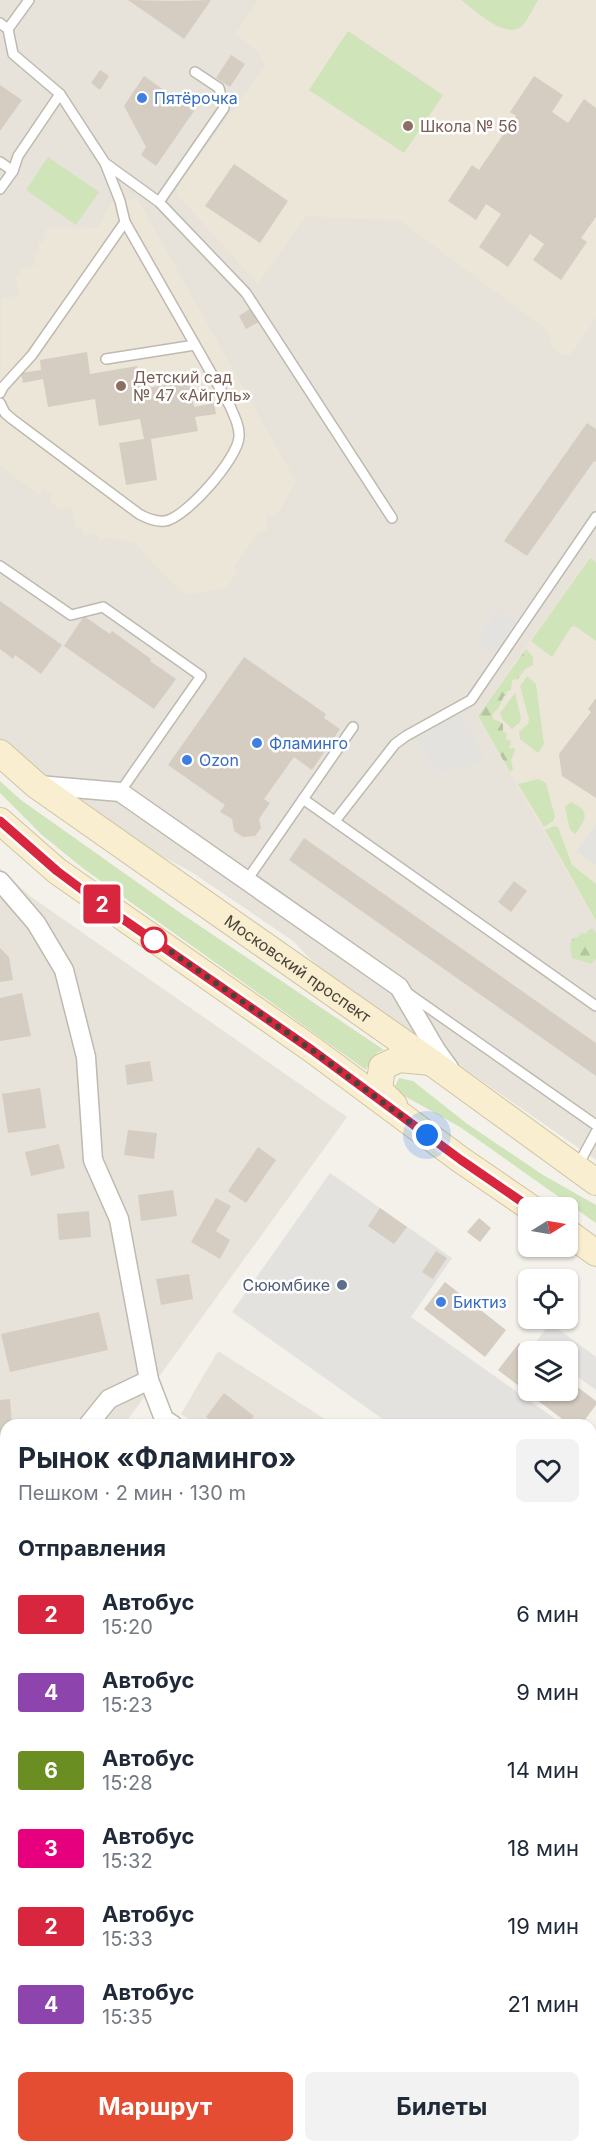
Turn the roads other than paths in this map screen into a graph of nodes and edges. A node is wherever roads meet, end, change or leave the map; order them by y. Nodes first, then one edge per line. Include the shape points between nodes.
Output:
1 (29, 0) edge
2 (4, 26) edge
3 (195, 72) dead end
4 (60, 94) junction
5 (0, 162) edge
6 (105, 163) junction
7 (13, 171) junction
8 (0, 189) edge
9 (159, 202) junction
10 (125, 222) junction
11 (195, 345) junction
12 (106, 359) dead end
13 (0, 393) edge
14 (0, 403) edge
15 (392, 518) dead end
16 (595, 521) edge
17 (0, 566) edge
18 (352, 727) dead end
19 (0, 753) edge
20 (36, 785) junction
21 (120, 792) junction
22 (303, 799) junction
23 (0, 821) edge
24 (335, 821) junction
25 (247, 880) junction
26 (0, 881) edge
27 (399, 987) junction
28 (596, 1006) edge
29 (431, 1062) junction
30 (463, 1087) junction
31 (410, 1123) junction
32 (596, 1125) edge
33 (596, 1132) edge
34 (586, 1175) edge
35 (518, 1199) edge
36 (579, 1236) edge
37 (596, 1253) edge
38 (149, 1380) junction
39 (93, 1419) edge
40 (164, 1419) edge

1 - 2 lane
2 - 4 lane via 13,54
3 - 9 lane via 219,88 224,108
4 - 6 lane
4 - 7 lane via 18,156
5 - 7 lane
6 - 9 lane
6 - 10 lane
7 - 8 lane
9 - 15 lane via 246,293
10 - 11 lane
10 - 13 lane via 32,355
11 - 12 lane
11 - 14 lane via 230,406 239,437 210,486 173,519 156,521 139,514 5,413
16 - 24 lane via 471,700 395,744
17 - 21 lane via 71,615 103,607 201,676
18 - 22 lane
19 - 20 main road, Московский проспект
20 - 21 street
20 - 29 main road, Московский проспект
21 - 25 street
22 - 24 lane
22 - 25 lane
23 - 31 main road via 57,871
24 - 28 lane
25 - 27 street
26 - 38 street via 36,923 64,970 86,1057 93,1160 119,1220
27 - 30 street
27 - 32 lane
29 - 30 main road, Московский проспект
29 - 31 main road via 399,1059 382,1067 379,1090
30 - 34 main road, Московский проспект
31 - 35 main road
33 - 34 lane
36 - 37 main road
38 - 39 street via 110,1399
38 - 40 street

